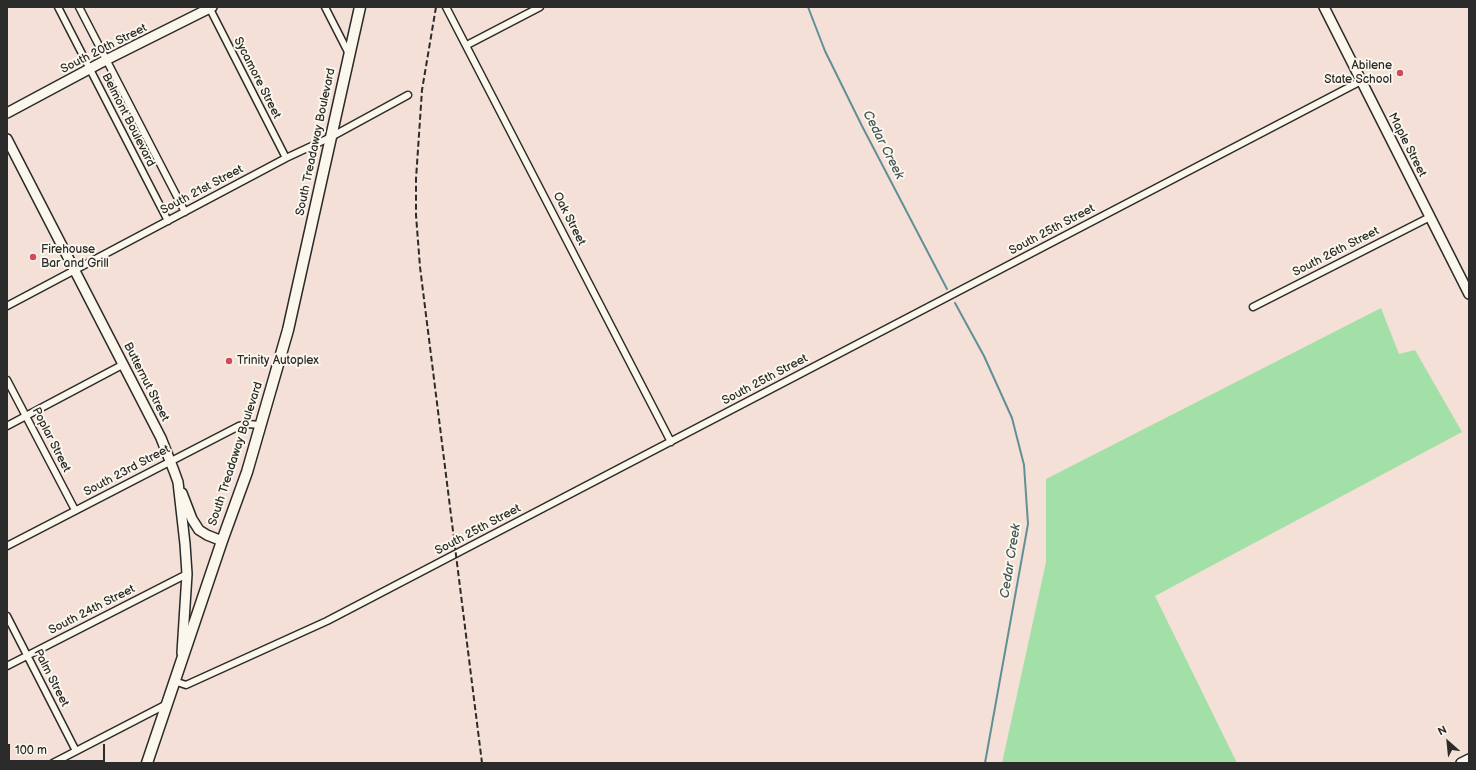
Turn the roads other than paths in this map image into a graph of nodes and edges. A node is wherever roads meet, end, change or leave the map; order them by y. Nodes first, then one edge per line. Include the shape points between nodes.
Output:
1 (58, 7) edge
2 (80, 7) edge
3 (325, 7) edge
4 (360, 7) edge
5 (446, 7) edge
6 (540, 7) edge
7 (1324, 7) edge
8 (210, 8) edge
9 (467, 45) junction
10 (349, 54) junction
11 (106, 60) junction
12 (90, 69) junction
13 (1361, 81) junction
14 (408, 95) dead end
15 (7, 113) edge
16 (331, 137) junction
17 (7, 139) edge
18 (286, 158) junction
19 (185, 212) junction
20 (1430, 217) junction
21 (168, 221) junction
22 (75, 271) junction
23 (1469, 294) edge
24 (7, 306) edge
25 (1253, 307) dead end
26 (124, 364) junction
27 (7, 380) edge
28 (26, 416) junction
29 (260, 425) junction
30 (7, 426) edge
31 (671, 442) junction
32 (170, 460) junction
33 (178, 482) junction
34 (75, 510) junction
35 (222, 541) junction
36 (7, 546) edge
37 (187, 574) junction
38 (7, 616) edge
39 (27, 656) junction
40 (182, 656) junction
41 (7, 666) edge
42 (174, 681) junction
43 (167, 704) junction
44 (76, 751) junction
45 (1469, 759) edge
46 (52, 763) edge
47 (147, 763) edge
48 (1462, 763) edge

1 - 12 street, Belmont Boulevard
2 - 11 street, Belmont Boulevard
3 - 10 street
4 - 10 main road, South Treadaway Boulevard
5 - 9 street, Oak Street
6 - 9 street
7 - 13 street, Maple Street
8 - 11 street, South 20th Street
8 - 18 street, Sycamore Street
9 - 31 street, Oak Street
10 - 16 main road, South Treadaway Boulevard
11 - 12 street, South 20th Street
11 - 19 street, Belmont Boulevard
12 - 15 street, South 20th Street
12 - 21 street, Belmont Boulevard
13 - 20 street, Maple Street
13 - 31 street, South 25th Street
14 - 16 street, South 21st Street
16 - 18 street, South 21st Street
16 - 29 main road, South Treadaway Boulevard via 289,328
17 - 22 street, Butternut Street
18 - 19 street, South 21st Street
19 - 21 street, South 21st Street
20 - 23 street, Maple Street
20 - 25 street, South 26th Street
21 - 22 street, South 21st Street
22 - 24 street, South 21st Street
22 - 26 street, Butternut Street
26 - 28 street
26 - 32 street, Butternut Street
27 - 28 street, Poplar Street
28 - 30 street
28 - 34 street, Poplar Street
29 - 32 street, South 23rd Street via 239,426
29 - 35 main road, South Treadaway Boulevard via 247,472
31 - 42 street, South 25th Street via 327,621 186,685
32 - 33 street, Butternut Street
32 - 34 street, South 23rd Street
33 - 35 street via 192,519 199,530
33 - 37 street, Butternut Street
34 - 36 street, South 23rd Street
35 - 40 main road, South Treadaway Boulevard
37 - 39 street, South 24th Street
37 - 40 street, Butternut Street
38 - 39 street, Palm Street
39 - 41 street, South 24th Street
39 - 44 street, Palm Street
40 - 42 main road, South Treadaway Boulevard
42 - 43 main road, South Treadaway Boulevard
43 - 44 street
43 - 47 main road, South Treadaway Boulevard
44 - 46 street
45 - 48 street

